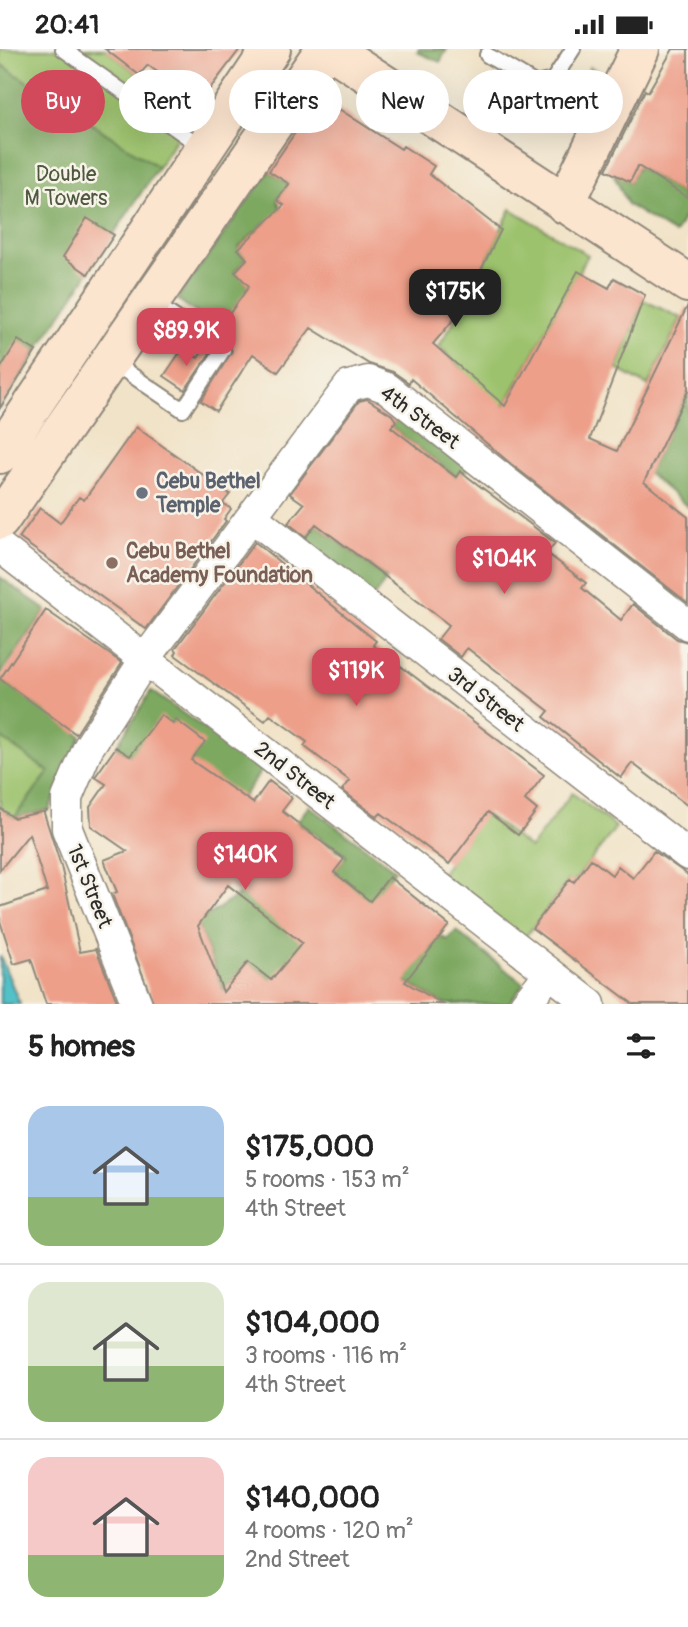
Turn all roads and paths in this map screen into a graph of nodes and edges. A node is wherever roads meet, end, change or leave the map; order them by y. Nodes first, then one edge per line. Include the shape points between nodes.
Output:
1 (63, 49) edge
2 (271, 49) edge
3 (327, 49) edge
4 (573, 49) edge
5 (640, 49) edge
6 (487, 55) dead end
7 (204, 149) junction
8 (565, 204) junction
9 (688, 283) edge
10 (151, 301) junction
11 (110, 360) junction
12 (0, 454) edge
13 (252, 517) junction
14 (0, 520) edge
15 (0, 547) edge
16 (688, 625) edge
17 (146, 658) junction
18 (688, 855) edge
19 (550, 973) junction
20 (137, 1004) edge
21 (525, 1004) edge
22 (590, 1004) edge

1 - 7 lane
2 - 7 main road
3 - 8 main road
3 - 10 main road
4 - 6 lane via 553,80 536,84
5 - 8 main road
7 - 12 main road
8 - 9 main road
10 - 11 main road
10 - 11 lane via 223,350 183,411
11 - 14 main road
13 - 16 street, 4th Street via 349,386 368,381 387,388
13 - 17 street, 4th Street
13 - 18 street, 3rd Street
15 - 17 street, 2nd Street
17 - 19 street, 2nd Street
17 - 20 street, 1st Street via 88,748 67,798 67,829
19 - 21 street
19 - 22 street, 2nd Street

